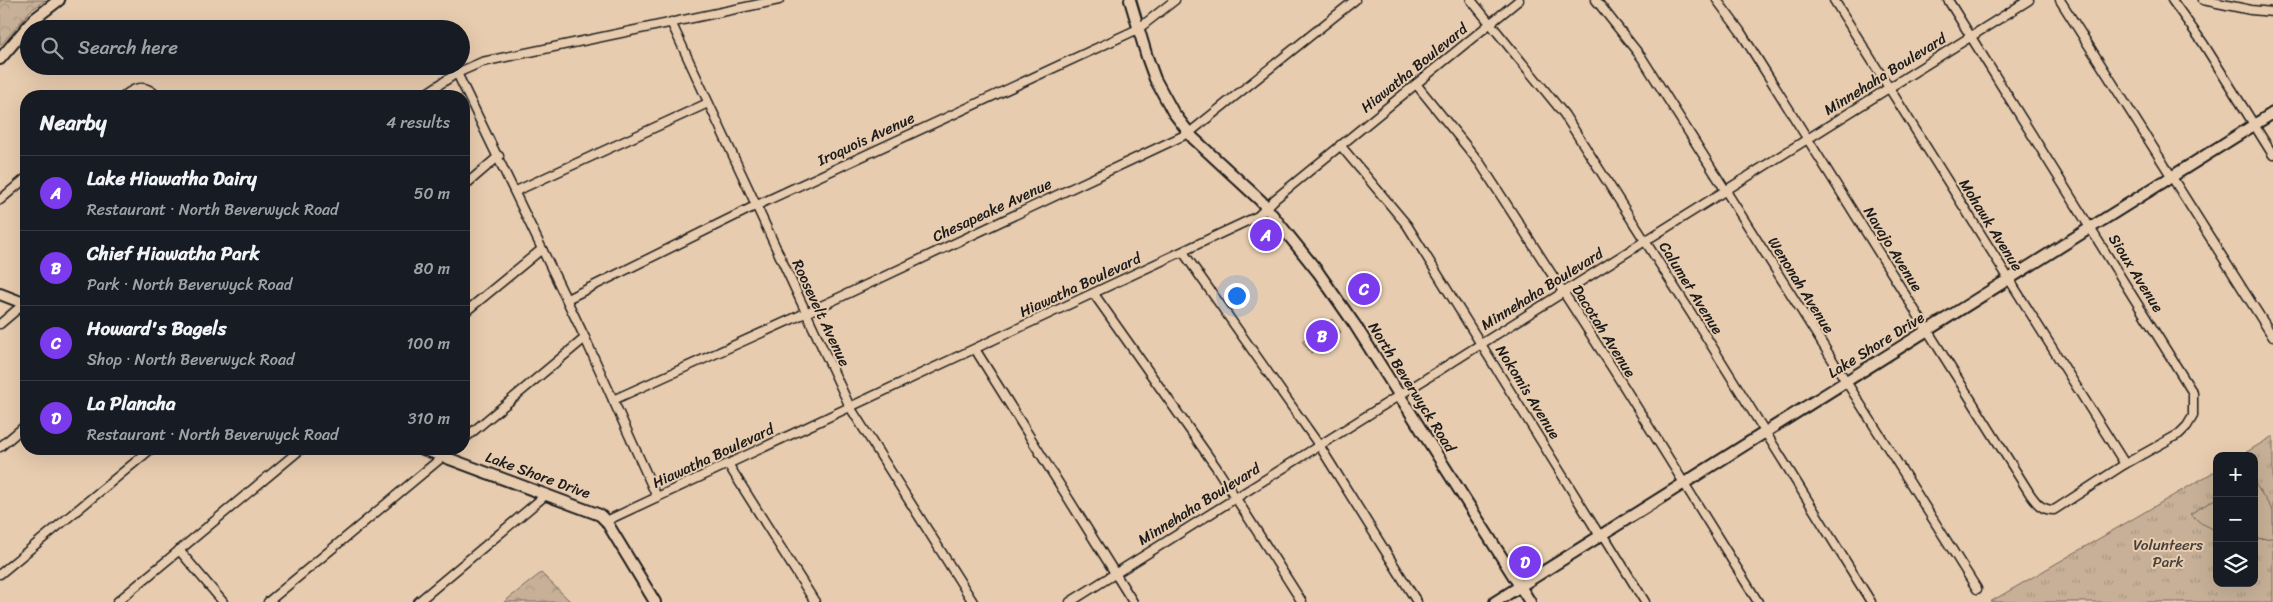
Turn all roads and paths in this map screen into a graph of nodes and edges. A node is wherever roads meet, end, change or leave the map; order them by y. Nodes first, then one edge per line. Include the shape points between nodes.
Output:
1 (59, 0) edge
2 (780, 0) edge
3 (1130, 0) edge
4 (1175, 0) edge
5 (1355, 0) edge
6 (1471, 0) edge
7 (1519, 0) edge
8 (1596, 0) edge
9 (1717, 0) edge
10 (1834, 0) edge
11 (1948, 0) edge
12 (2029, 0) edge
13 (2060, 0) edge
14 (2172, 0) edge
15 (2203, 0) edge
16 (2273, 12) edge
17 (34, 20) edge
18 (671, 22) junction
19 (1490, 23) junction
20 (1138, 29) junction
21 (20, 36) edge
22 (1971, 37) junction
23 (0, 59) edge
24 (470, 67) edge
25 (454, 75) edge
26 (458, 75) edge
27 (1416, 84) junction
28 (1889, 88) junction
29 (132, 90) edge
30 (150, 90) edge
31 (431, 90) edge
32 (466, 90) edge
33 (470, 99) edge
34 (708, 102) junction
35 (2273, 113) edge
36 (2255, 125) junction
37 (1190, 133) junction
38 (1808, 138) junction
39 (1340, 145) junction
40 (2273, 155) edge
41 (499, 156) junction
42 (2173, 177) junction
43 (470, 181) edge
44 (20, 183) edge
45 (1725, 189) junction
46 (516, 191) junction
47 (0, 200) edge
48 (755, 206) junction
49 (1266, 207) junction
50 (2091, 228) junction
51 (1644, 240) junction
52 (542, 249) junction
53 (1183, 252) junction
54 (2010, 279) junction
55 (1563, 292) junction
56 (0, 294) edge
57 (1094, 294) junction
58 (567, 300) junction
59 (20, 301) edge
60 (20, 308) edge
61 (470, 308) edge
62 (806, 313) junction
63 (0, 324) edge
64 (1928, 330) junction
65 (2273, 337) edge
66 (585, 338) junction
67 (1481, 343) junction
68 (975, 349) junction
69 (1846, 382) junction
70 (1399, 394) junction
71 (613, 400) junction
72 (850, 407) junction
73 (20, 430) edge
74 (1764, 432) junction
75 (470, 434) edge
76 (1319, 445) junction
77 (0, 447) edge
78 (144, 455) edge
79 (294, 455) edge
80 (443, 456) joint
81 (728, 464) junction
82 (2125, 464) junction
83 (1683, 483) junction
84 (547, 494) junction
85 (657, 497) junction
86 (1236, 497) junction
87 (2048, 510) joint
88 (606, 521) junction
89 (1601, 535) junction
90 (179, 550) junction
91 (1115, 573) junction
92 (0, 574) edge
93 (1520, 586) junction
94 (1977, 589) dead end
95 (117, 602) edge
96 (223, 602) edge
97 (268, 602) edge
98 (418, 602) edge
99 (656, 602) edge
100 (815, 602) edge
101 (973, 602) edge
102 (1070, 602) edge
103 (1133, 602) edge
104 (1302, 602) edge
105 (1417, 602) edge
106 (1495, 602) edge
107 (1530, 602) edge
108 (1645, 602) edge
109 (1758, 602) edge
110 (1871, 602) edge

1 - 17 street
2 - 18 street
3 - 20 street, North Beverwyck Road
4 - 20 street, Iroquois Avenue
5 - 37 street, Chesapeake Avenue
6 - 19 street, Calumet Avenue
7 - 19 street, Hiawatha Boulevard
8 - 45 street, Wenonah Avenue via 1642,58
9 - 38 street, Navajo Avenue
10 - 28 street, Mohawk Avenue
11 - 22 street, Sioux Avenue
12 - 22 street, Minnehaha Boulevard
13 - 42 street
14 - 36 street
15 - 16 street
18 - 24 street via 482,62
18 - 34 street, Roosevelt Avenue
19 - 27 street, Hiawatha Boulevard
19 - 51 street, Calumet Avenue via 1564,114
20 - 37 street, North Beverwyck Road via 1155,79 1173,112
20 - 48 street, Iroquois Avenue
21 - 23 street
22 - 28 street, Minnehaha Boulevard
22 - 50 street, Sioux Avenue
25 - 31 street
26 - 32 street
27 - 39 street, Hiawatha Boulevard
27 - 55 street, Dacotah Avenue via 1480,163
28 - 38 street, Minnehaha Boulevard
28 - 54 street, Mohawk Avenue
29 - 30 street via 142,87
33 - 41 street
34 - 46 street
34 - 48 street, Roosevelt Avenue
35 - 36 street, Lake Shore Drive
36 - 40 street
36 - 42 street, Lake Shore Drive
37 - 49 street, North Beverwyck Road
37 - 62 street, Chesapeake Avenue
38 - 45 street, Minnehaha Boulevard
38 - 64 street, Navajo Avenue
39 - 49 street, Hiawatha Boulevard
39 - 67 street, Nokomis Avenue via 1408,225
41 - 43 street
41 - 46 street
42 - 50 street, Lake Shore Drive
42 - 65 street
44 - 47 street
45 - 51 street, Minnehaha Boulevard
45 - 69 street, Wenonah Avenue
46 - 52 street
48 - 58 street, Iroquois Avenue
48 - 62 street, Roosevelt Avenue
49 - 53 street, Hiawatha Boulevard via 1258,216
49 - 70 street, North Beverwyck Road via 1318,272
50 - 54 street, Lake Shore Drive
50 - 82 street, Sioux Avenue via 2192,388 2194,399 2193,416 2184,431
51 - 55 street, Minnehaha Boulevard
51 - 74 street, Calumet Avenue
52 - 58 street
52 - 61 street
53 - 57 street, Hiawatha Boulevard
53 - 76 street
54 - 64 street, Lake Shore Drive
54 - 82 street, Mohawk Avenue
55 - 67 street, Minnehaha Boulevard
55 - 83 street, Dacotah Avenue
56 - 59 street
57 - 68 street, Hiawatha Boulevard
57 - 86 street
58 - 66 street
60 - 63 street
62 - 71 street, Chesapeake Avenue
62 - 72 street, Roosevelt Avenue
64 - 69 street, Lake Shore Drive
64 - 87 street, Navajo Avenue via 2030,494 2038,505
66 - 71 street
66 - 75 street
67 - 70 street, Minnehaha Boulevard
67 - 89 street, Nokomis Avenue
68 - 72 street, Hiawatha Boulevard
68 - 91 street
69 - 74 street, Lake Shore Drive
69 - 94 street, Wenonah Avenue
70 - 76 street, Minnehaha Boulevard
70 - 93 street, North Beverwyck Road
71 - 85 street
72 - 81 street, Hiawatha Boulevard
72 - 101 street, Roosevelt Avenue
73 - 77 street
74 - 83 street, Lake Shore Drive
74 - 110 street, Calumet Avenue
76 - 86 street, Minnehaha Boulevard
76 - 105 street
78 - 92 street
79 - 90 street
80 - 84 street, Lake Shore Drive
80 - 97 street
81 - 85 street, Hiawatha Boulevard
81 - 100 street
82 - 87 street, Sioux Avenue via 2060,508
83 - 89 street, Lake Shore Drive
83 - 109 street, Dacotah Avenue
84 - 88 street, Lake Shore Drive via 593,511
84 - 98 street
85 - 88 street, Hiawatha Boulevard
86 - 91 street, Minnehaha Boulevard
86 - 104 street
88 - 99 street, Lake Shore Drive
89 - 93 street, Lake Shore Drive
89 - 108 street, Nokomis Avenue
90 - 95 street
90 - 96 street
91 - 102 street, Minnehaha Boulevard
91 - 103 street
93 - 106 street, Lake Shore Drive
93 - 107 street, North Beverwyck Road

